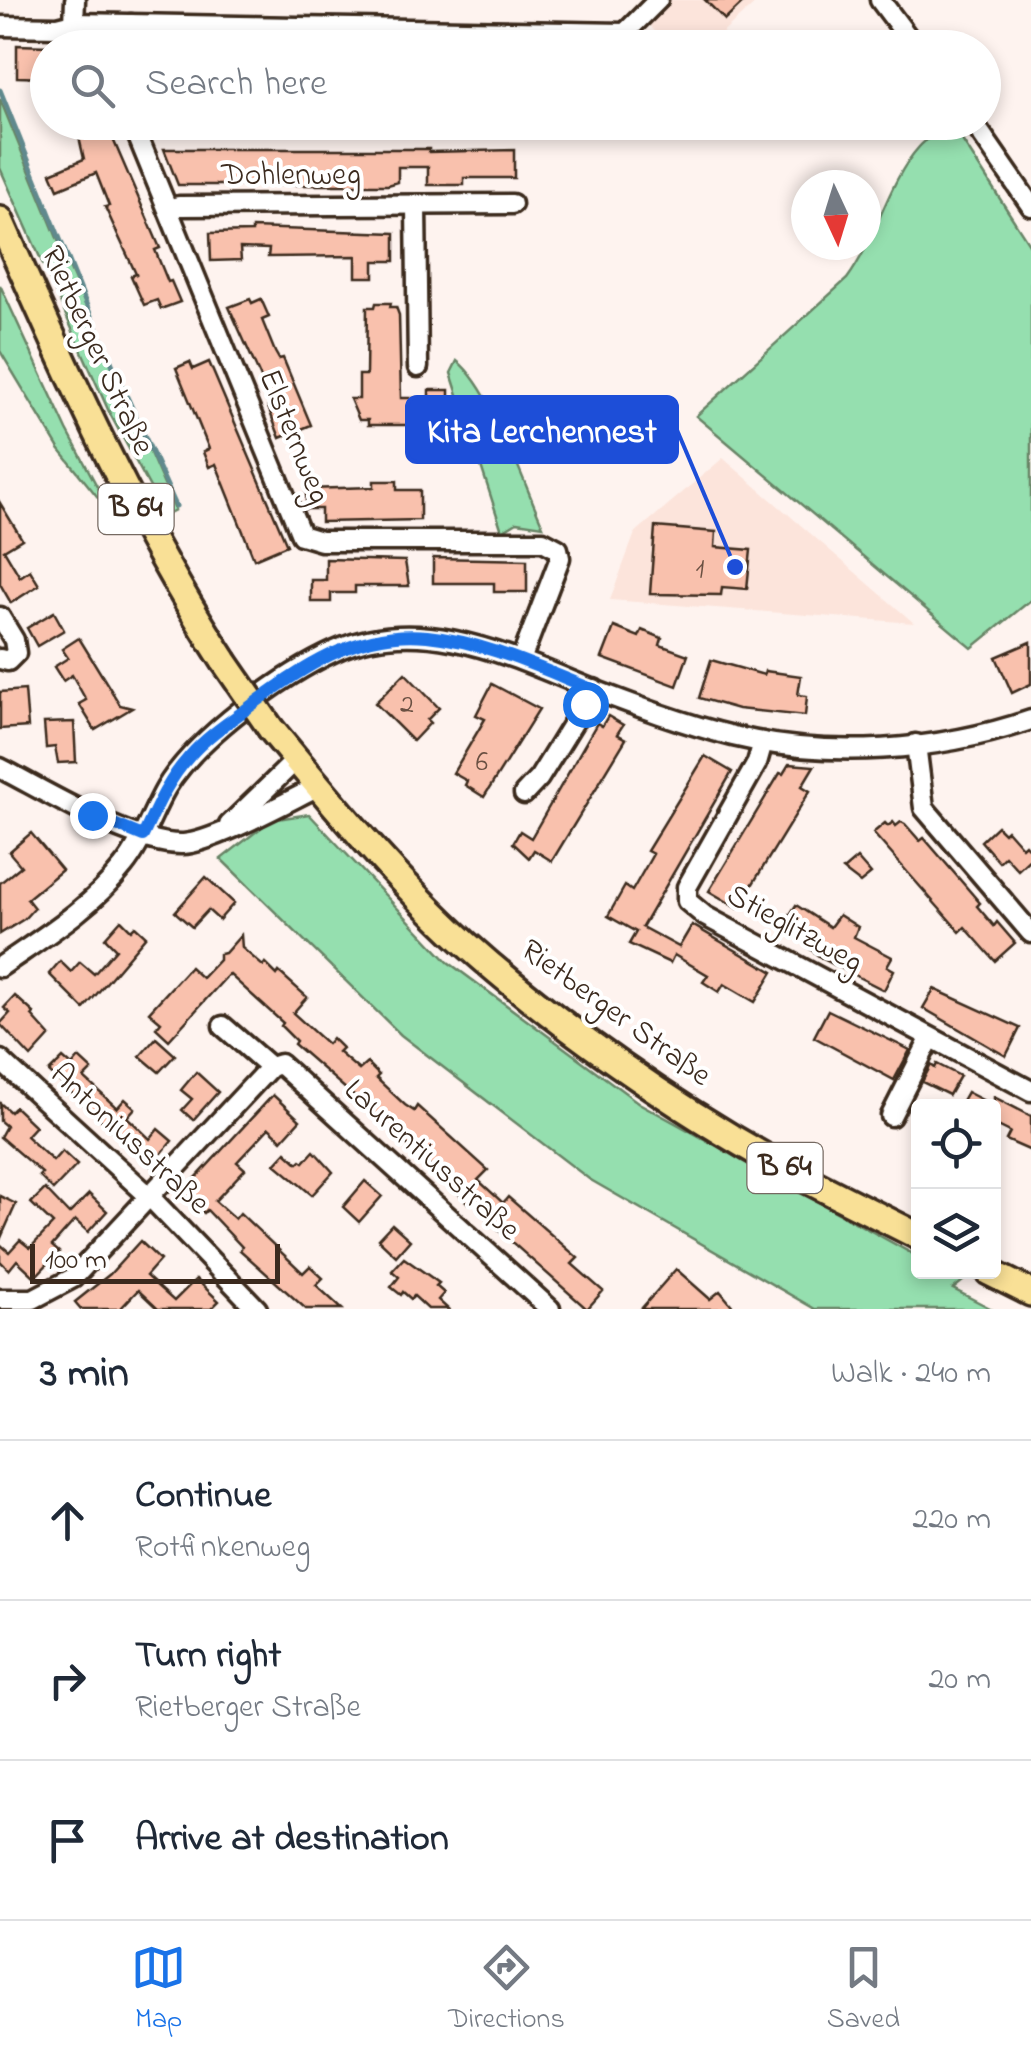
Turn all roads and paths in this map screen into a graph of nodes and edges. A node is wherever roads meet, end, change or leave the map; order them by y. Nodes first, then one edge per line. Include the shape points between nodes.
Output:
1 (75, 0) edge
2 (658, 0) edge
3 (880, 0) edge
4 (74, 24) junction
5 (131, 24) junction
6 (0, 26) edge
7 (131, 30) edge
8 (460, 30) edge
9 (628, 30) edge
10 (902, 30) edge
11 (139, 140) edge
12 (985, 140) edge
13 (512, 204) dead end
14 (416, 206) junction
15 (1031, 206) edge
16 (168, 210) junction
17 (0, 220) edge
18 (418, 367) dead end
19 (0, 617) edge
20 (0, 659) edge
21 (521, 660) junction
22 (594, 690) junction
23 (1031, 720) edge
24 (763, 742) junction
25 (916, 744) junction
26 (296, 760) junction
27 (0, 768) edge
28 (317, 787) junction
29 (524, 794) dead end
30 (225, 829) junction
31 (143, 836) junction
32 (1031, 933) edge
33 (0, 967) edge
34 (224, 1026) dead end
35 (930, 1039) junction
36 (0, 1060) edge
37 (270, 1067) junction
38 (1031, 1091) edge
39 (891, 1116) dead end
40 (150, 1196) junction
41 (911, 1232) edge
42 (1001, 1278) edge
43 (1031, 1293) edge
44 (0, 1299) edge
45 (257, 1309) edge
46 (550, 1309) edge

1 - 4 street
2 - 9 street
3 - 10 street
4 - 5 street
4 - 6 street
5 - 7 street
5 - 8 street
11 - 16 street, Elsternweg
12 - 15 street
13 - 14 street, Dohlenweg
14 - 16 street, Dohlenweg
14 - 18 street
16 - 21 street, Elsternweg via 301,535 321,541 543,541 558,549
17 - 26 main road, Rietberger Straße / B 64, bridge via 90,423 182,596
19 - 20 street via 16,652 8,661
21 - 22 street
21 - 31 street via 424,636 341,648 283,682 188,757
22 - 24 street
22 - 29 street
23 - 25 street
24 - 25 street via 834,750
24 - 35 street, Stieglitzweg via 758,763 688,888 687,902
25 - 32 street via 924,808
26 - 28 main road, Rietberger Straße / B 64
26 - 30 street
27 - 31 street
28 - 30 street
28 - 41 main road, Rietberger Straße / B 64 via 465,943 550,1012 781,1166
30 - 31 street via 181,844
31 - 33 street via 92,900
34 - 37 street, Laurentiusstraße
35 - 38 street, Stieglitzweg
35 - 39 street
36 - 40 street, Antoniusstraße
37 - 40 street
37 - 46 street, Laurentiusstraße via 280,1064
40 - 44 street via 74,1278 33,1299
40 - 45 street, Antoniusstraße
42 - 43 main road

